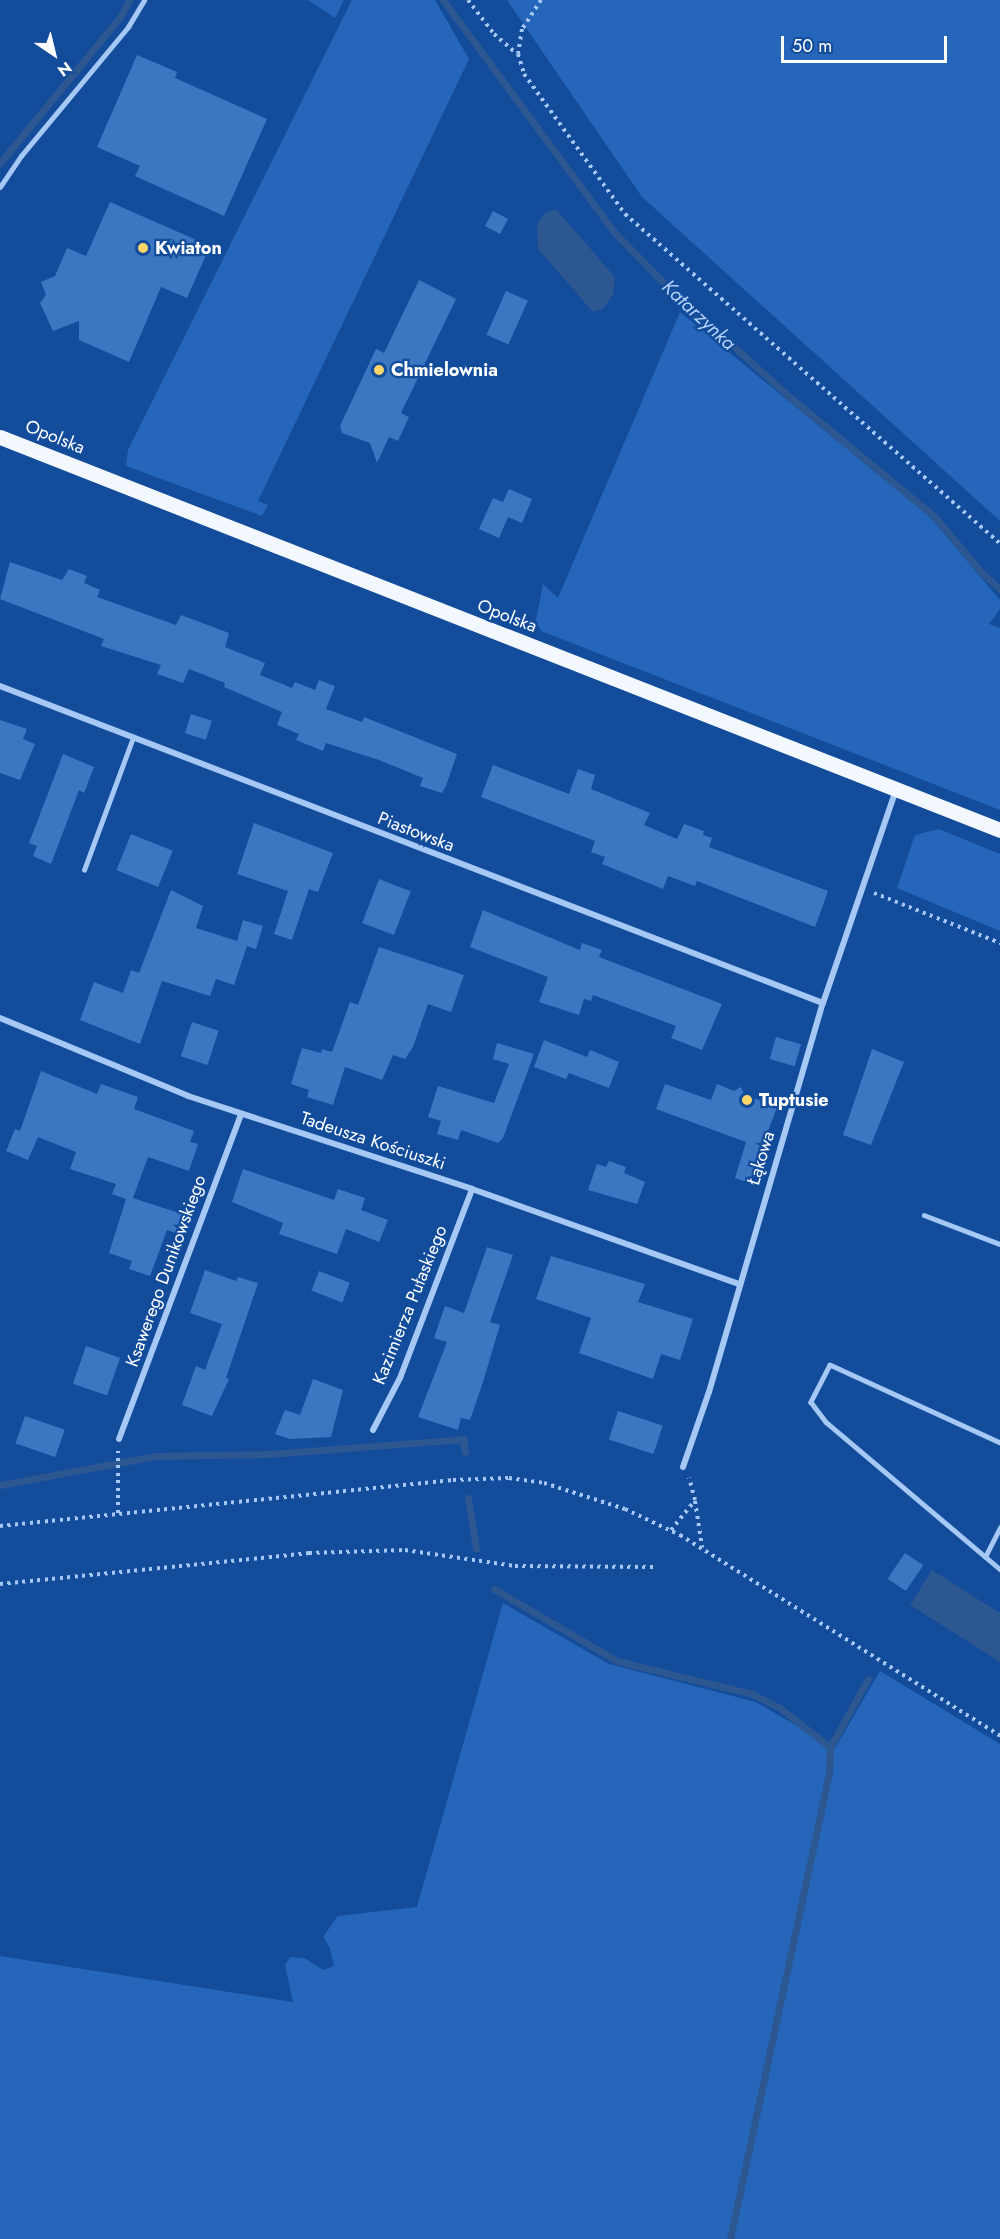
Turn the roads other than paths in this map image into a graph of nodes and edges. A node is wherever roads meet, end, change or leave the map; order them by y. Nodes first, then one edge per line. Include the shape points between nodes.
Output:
1 (144, 0) edge
2 (0, 188) edge
3 (0, 437) edge
4 (0, 686) edge
5 (132, 740) junction
6 (896, 790) junction
7 (1000, 830) edge
8 (84, 870) dead end
9 (823, 1003) junction
10 (0, 1018) edge
11 (241, 1114) junction
12 (472, 1189) junction
13 (924, 1215) dead end
14 (1000, 1244) edge
15 (739, 1284) junction
16 (373, 1430) dead end
17 (120, 1439) dead end
18 (1000, 1443) edge
19 (683, 1467) road end
20 (1000, 1528) edge
21 (985, 1557) junction
22 (1000, 1569) edge

1 - 2 lane via 128,27 21,156
3 - 6 main road, Opolska
4 - 5 street, Piastowska
5 - 8 lane
5 - 9 street, Piastowska
6 - 7 main road, Opolska
6 - 9 street, Łąkowa
9 - 15 street, Łąkowa
10 - 11 street, Tadeusza Kościuszki
11 - 12 street, Tadeusza Kościuszki
11 - 17 street, Ksawerego Dunikowskiego
12 - 15 street, Tadeusza Kościuszki
12 - 16 street, Kazimierza Pułaskiego via 399,1378
13 - 14 lane
15 - 19 street, Łąkowa
18 - 21 lane via 830,1365 811,1402 826,1422
20 - 21 lane
21 - 22 lane

